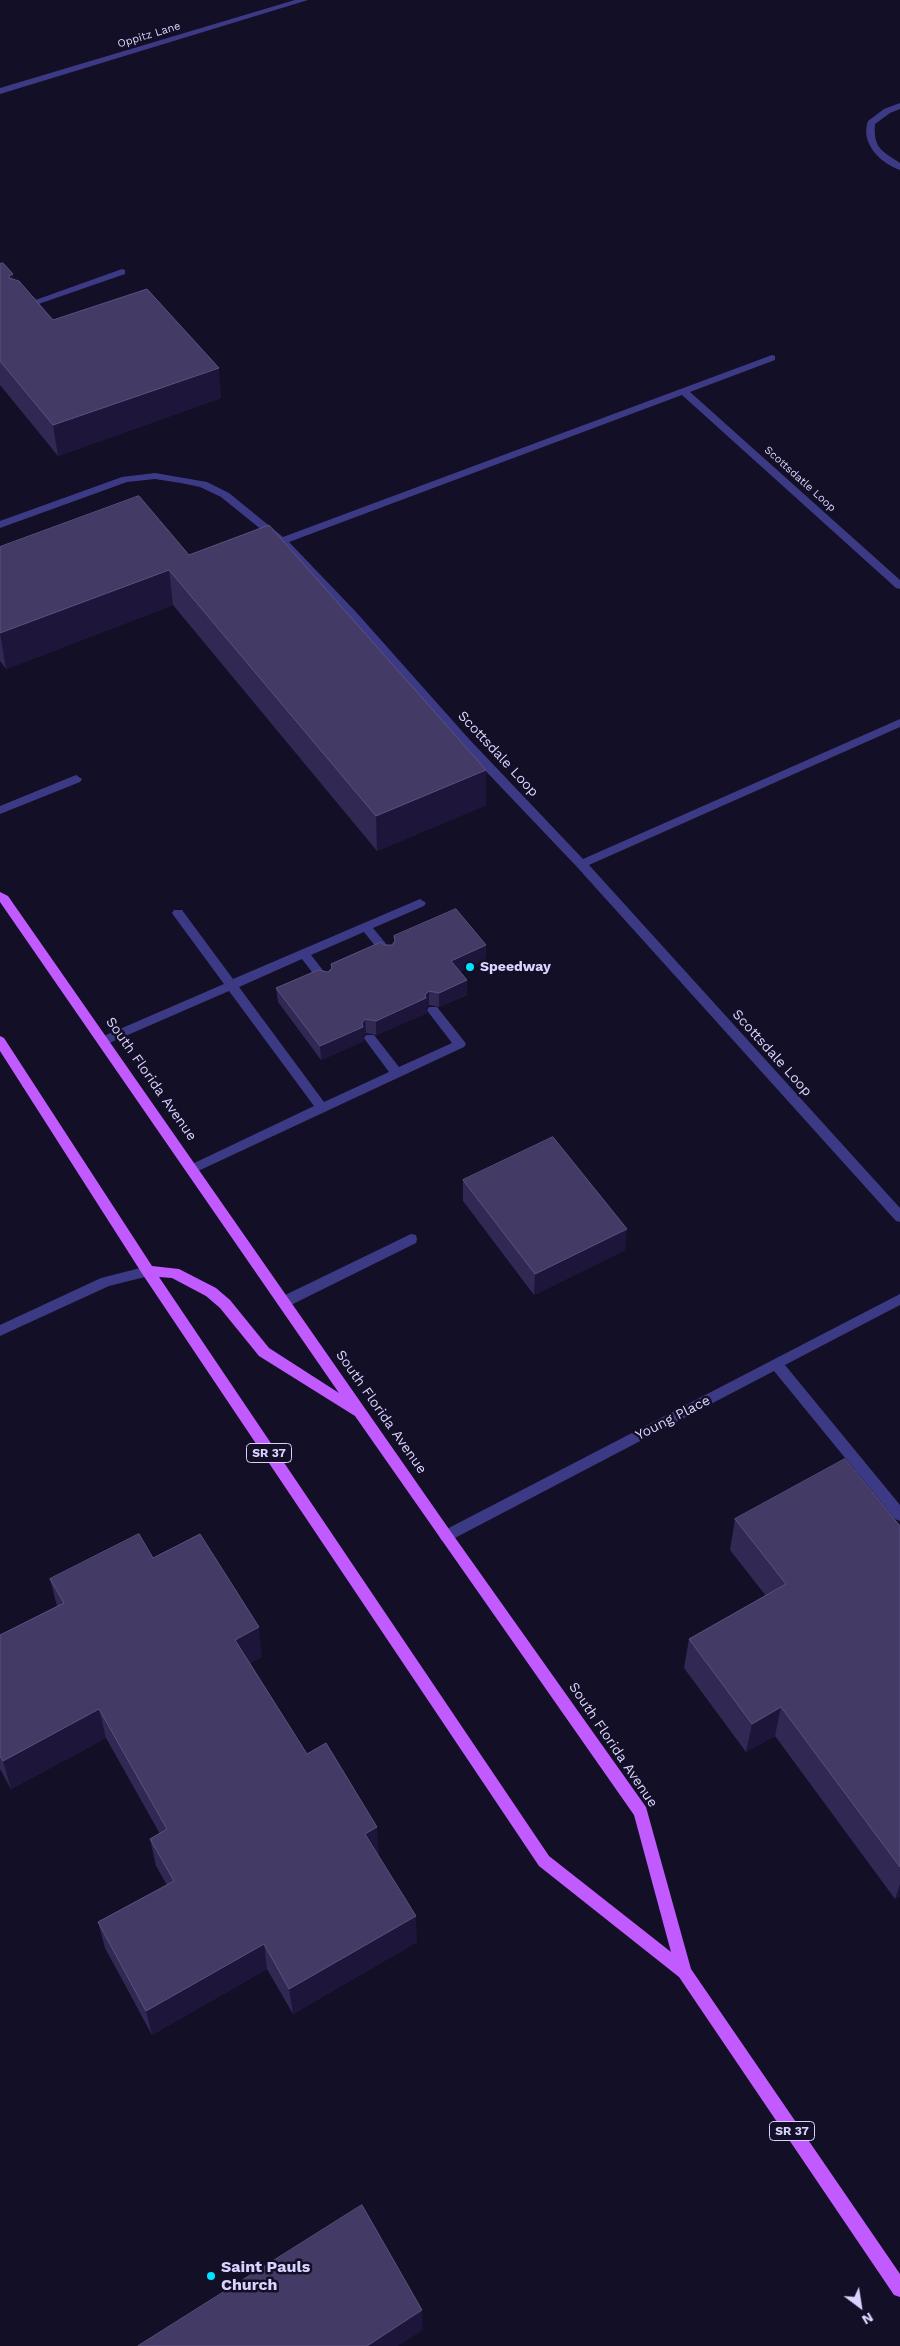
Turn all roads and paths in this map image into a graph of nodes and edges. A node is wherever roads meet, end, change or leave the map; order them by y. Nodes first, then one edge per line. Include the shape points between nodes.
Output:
1 (304, 0) edge
2 (0, 92) edge
3 (900, 106) edge
4 (900, 167) edge
5 (122, 272) dead end
6 (20, 307) edge
7 (772, 358) dead end
8 (682, 391) junction
9 (0, 525) edge
10 (282, 541) junction
11 (900, 586) edge
12 (900, 723) edge
13 (76, 780) dead end
14 (0, 810) edge
15 (580, 864) junction
16 (0, 896) edge
17 (420, 903) dead end
18 (178, 913) dead end
19 (366, 927) junction
20 (304, 954) junction
21 (388, 954) edge
22 (325, 981) edge
23 (231, 986) junction
24 (433, 1010) dead end
25 (370, 1038) dead end
26 (0, 1041) edge
27 (103, 1041) junction
28 (397, 1073) junction
29 (322, 1108) junction
30 (192, 1169) junction
31 (900, 1217) edge
32 (411, 1239) dead end
33 (148, 1271) junction
34 (900, 1299) edge
35 (284, 1302) junction
36 (0, 1331) edge
37 (777, 1365) junction
38 (361, 1414) junction
39 (900, 1515) edge
40 (446, 1536) junction
41 (684, 1972) junction
42 (900, 2290) edge

1 - 2 street, Oppitz Lane
3 - 4 street via 871,123 869,136 874,149
5 - 6 street
7 - 8 street
8 - 10 street
8 - 11 street, Scottsdatle Loop
9 - 10 street, Scottsdale Loop via 126,479 156,476 203,484 225,495
10 - 15 street, Scottsdale Loop
12 - 15 street
13 - 14 street
15 - 31 street, Scottsdale Loop
16 - 27 main road, South Florida Avenue / SR 37
17 - 19 street
18 - 23 street
19 - 20 street
19 - 21 street
20 - 22 street
20 - 23 street
23 - 27 street
23 - 29 street
24 - 28 street via 460,1044
25 - 28 street
26 - 33 main road, South Florida Avenue / SR 37
27 - 30 main road, South Florida Avenue / SR 37
28 - 29 street
29 - 30 street
30 - 35 main road, South Florida Avenue / SR 37
32 - 35 street
33 - 36 street via 106,1282
33 - 38 main road via 174,1273 211,1292 226,1304 264,1352
33 - 41 main road, South Florida Avenue / SR 37 via 544,1861
34 - 37 street, Young Place
35 - 38 main road, South Florida Avenue / SR 37
37 - 39 street
37 - 40 street, Young Place
38 - 40 main road, South Florida Avenue / SR 37
40 - 41 main road, South Florida Avenue / SR 37 via 641,1812
41 - 42 main road, South Florida Avenue / SR 37

